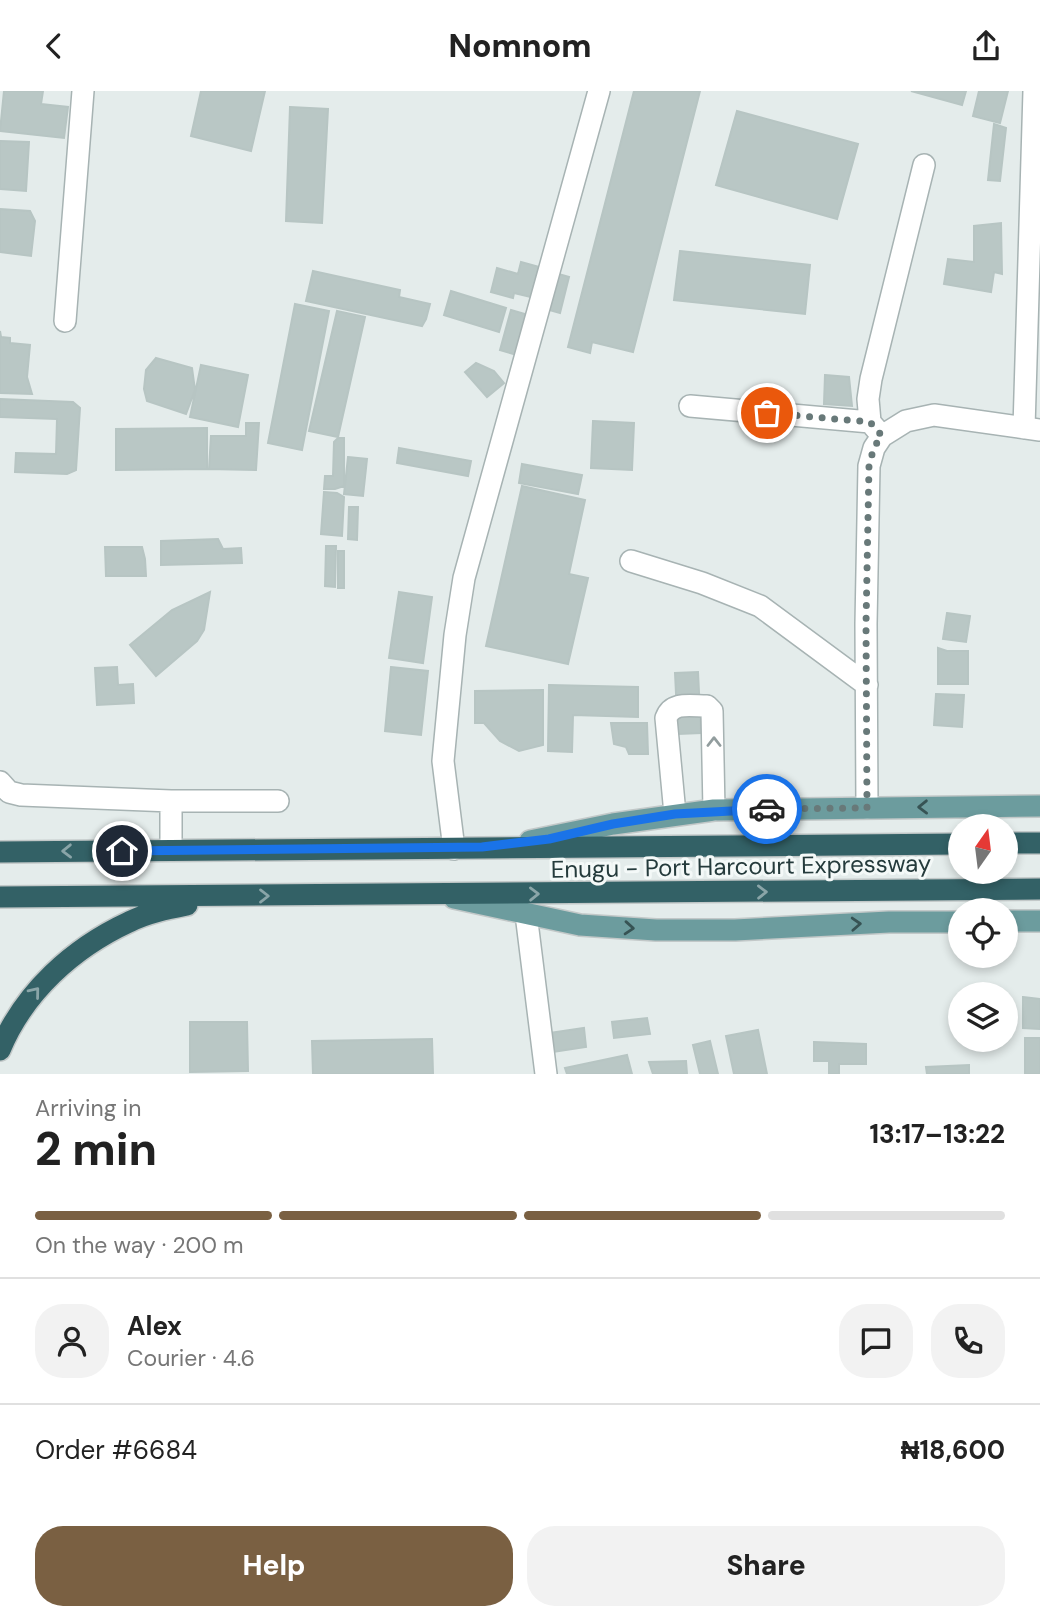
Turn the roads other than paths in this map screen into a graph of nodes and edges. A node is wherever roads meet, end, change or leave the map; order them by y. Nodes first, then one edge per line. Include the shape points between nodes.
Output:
1 (83, 91) edge
2 (599, 91) edge
3 (1034, 91) edge
4 (924, 165) dead end
5 (65, 321) dead end
6 (690, 406) dead end
7 (876, 429) junction
8 (1032, 429) edge
9 (631, 561) dead end
10 (867, 685) junction
11 (0, 782) edge
12 (171, 801) junction
13 (278, 801) dead end
14 (1040, 806) edge
15 (867, 808) junction
16 (714, 810) junction
17 (675, 814) junction
18 (948, 843) edge
19 (1018, 843) edge
20 (1040, 843) edge
21 (454, 849) junction
22 (171, 850) junction
23 (0, 852) edge
24 (1040, 889) edge
25 (442, 895) junction
26 (0, 897) edge
27 (221, 897) junction
28 (526, 914) junction
29 (1018, 921) edge
30 (1040, 921) edge
31 (948, 922) edge
32 (0, 1050) edge
33 (546, 1074) edge

1 - 5 street
2 - 21 street via 464,578 443,761
3 - 8 street
4 - 7 street via 871,379 868,399
6 - 7 street
7 - 8 street via 934,415
7 - 10 street via 869,466
9 - 10 street via 760,606
10 - 15 street
11 - 12 street via 9,792 21,795
12 - 13 street
12 - 22 street
14 -> 15 main road, Enugu - Port Harcourt Expressway
15 - 16 main road, Enugu - Port Harcourt Expressway
16 - 17 main road, Enugu - Port Harcourt Expressway
16 -> 17 street via 712,711 707,706 674,706 666,718
17 - 21 main road, Enugu - Port Harcourt Expressway via 549,839
18 - 21 highway, Enugu - Port Harcourt Expressway
19 - 20 highway
21 - 22 highway, Enugu - Port Harcourt Expressway
22 -> 23 highway, Enugu - Port Harcourt Expressway
25 -> 24 highway, Enugu - Port Harcourt Expressway
27 -> 25 highway, Enugu - Port Harcourt Expressway
25 - 28 main road, Enugu - Port Harcourt Expressway
26 - 27 highway, Enugu - Port Harcourt Expressway
32 -> 27 highway via 41,984 98,939 140,918
28 -> 31 main road, Enugu - Port Harcourt Expressway via 580,925 656,930
28 - 33 street
29 - 30 main road

